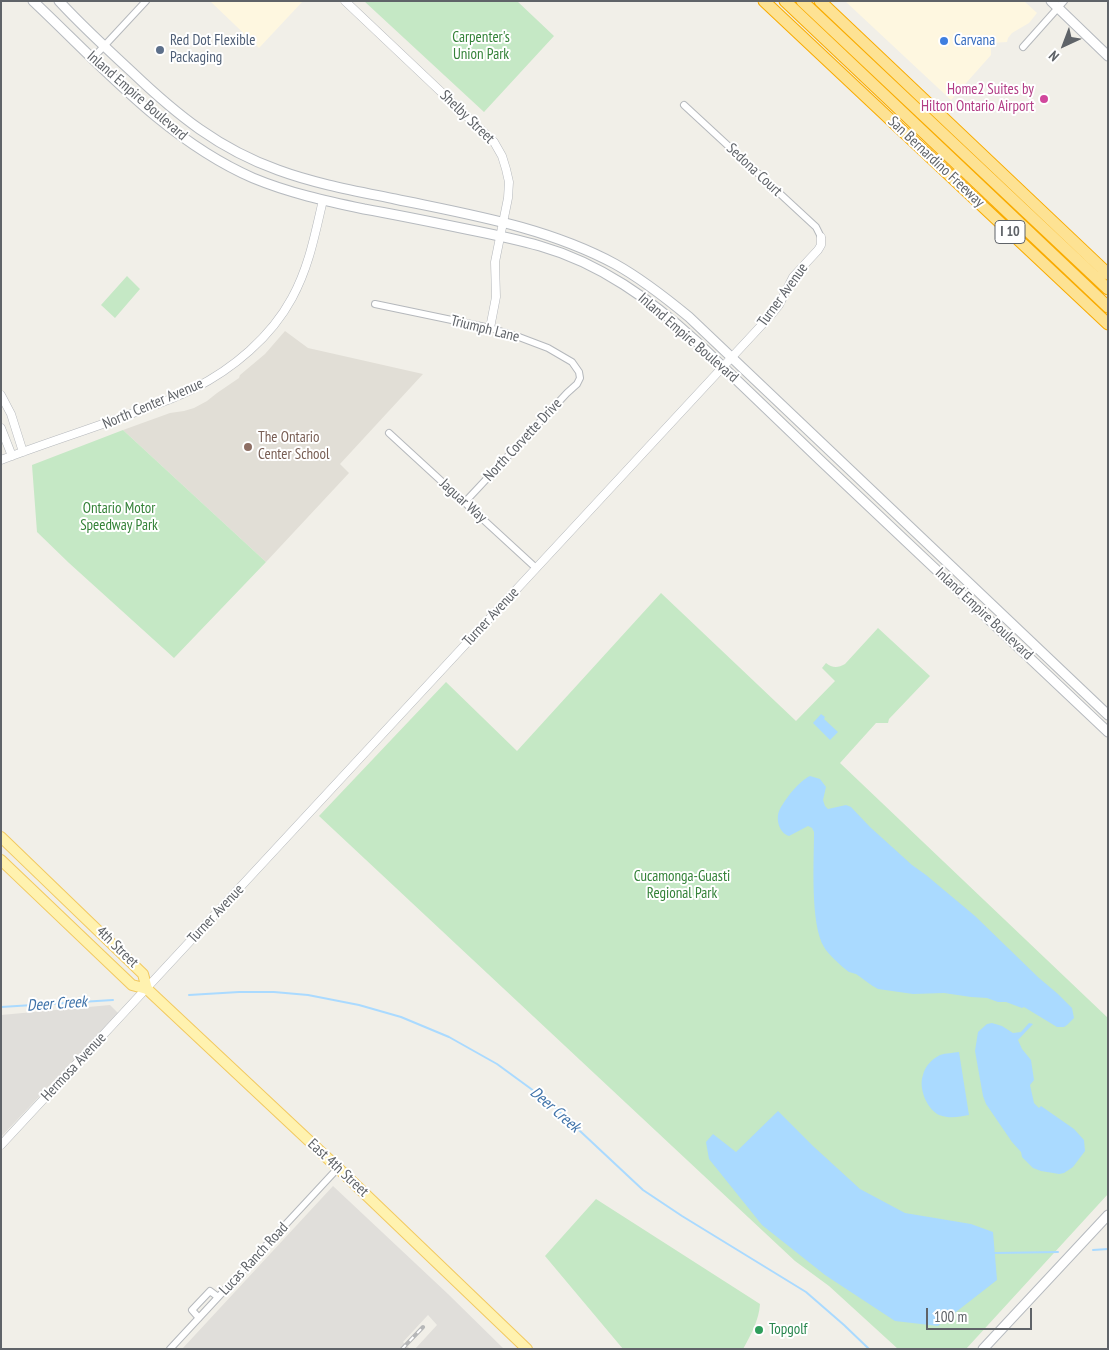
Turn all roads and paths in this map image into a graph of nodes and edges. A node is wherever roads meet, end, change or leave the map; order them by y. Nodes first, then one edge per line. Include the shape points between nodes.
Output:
1 (33, 1) edge
2 (58, 1) edge
3 (146, 1) edge
4 (345, 1) edge
5 (764, 1) edge
6 (785, 1) edge
7 (802, 1) edge
8 (820, 1) edge
9 (1050, 1) edge
10 (1061, 5) edge
11 (104, 46) junction
12 (1023, 47) dead end
13 (1108, 56) edge
14 (93, 58) junction
15 (684, 105) dead end
16 (327, 186) junction
17 (323, 200) junction
18 (503, 222) junction
19 (500, 236) junction
20 (821, 237) joint
21 (1108, 274) edge
22 (1108, 289) edge
23 (375, 304) dead end
24 (1108, 307) edge
25 (1108, 324) edge
26 (490, 328) junction
27 (732, 358) junction
28 (724, 367) junction
29 (580, 378) joint
30 (1, 395) edge
31 (1, 428) edge
32 (389, 434) dead end
33 (23, 452) junction
34 (12, 456) junction
35 (1, 460) edge
36 (465, 502) junction
37 (536, 568) junction
38 (1108, 715) edge
39 (1108, 732) edge
40 (1, 837) edge
41 (1, 860) edge
42 (147, 989) junction
43 (1, 1145) edge
44 (338, 1168) junction
45 (1108, 1215) edge
46 (218, 1297) junction
47 (199, 1318) junction
48 (170, 1349) edge
49 (527, 1349) edge
50 (983, 1349) edge

1 - 14 main road, Inland Empire Boulevard
2 - 11 main road, Inland Empire Boulevard
3 - 11 street
4 - 18 street, Shelby Street via 494,142 504,162 508,182
5 - 25 highway, San Bernardino Freeway / I 10
6 - 24 highway
7 - 22 highway
8 - 21 highway, I 10
9 - 10 main road
10 - 12 street
10 - 13 main road
11 - 14 street
11 - 16 main road, Inland Empire Boulevard via 164,102 200,130 245,156
14 - 17 main road, Inland Empire Boulevard via 170,129 208,154 254,178
15 - 20 street, Sedona Court via 816,227
16 - 17 main road
16 - 18 main road, Inland Empire Boulevard
17 - 19 main road, Inland Empire Boulevard
17 - 33 street, North Center Avenue via 306,269 273,327 251,350 206,382 182,394
18 - 19 street, Shelby Street
18 - 27 main road, Inland Empire Boulevard via 569,242 616,265 675,306
19 - 26 street, Shelby Street via 495,262 496,297
19 - 28 main road, Inland Empire Boulevard via 542,246 628,287 678,325
20 - 27 street, Turner Avenue via 818,250 793,276 779,305
23 - 26 street, Triumph Lane
26 - 29 street, Triumph Lane via 548,348 576,366
27 - 28 street, Turner Avenue
27 - 38 main road, Inland Empire Boulevard
28 - 37 street, Turner Avenue
28 - 39 main road, Inland Empire Boulevard
29 - 36 street, North Corvette Drive
30 - 33 street
31 - 34 street
32 - 36 street, Jaguar Way
33 - 34 street, North Center Avenue
34 - 35 street, North Center Avenue
36 - 37 street, Jaguar Way
37 - 42 street, Turner Avenue
40 - 42 main road, 4th Street via 144,974
41 - 42 main road, 4th Street via 132,985
42 - 43 street, Hermosa Avenue
42 - 44 main road, East 4th Street
44 - 46 street, Lucas Ranch Road
44 - 49 main road, East 4th Street
45 - 50 main road
46 - 47 street, Lucas Ranch Road
46 - 47 street via 210,1291 192,1310
47 - 48 street, Lucas Ranch Road

